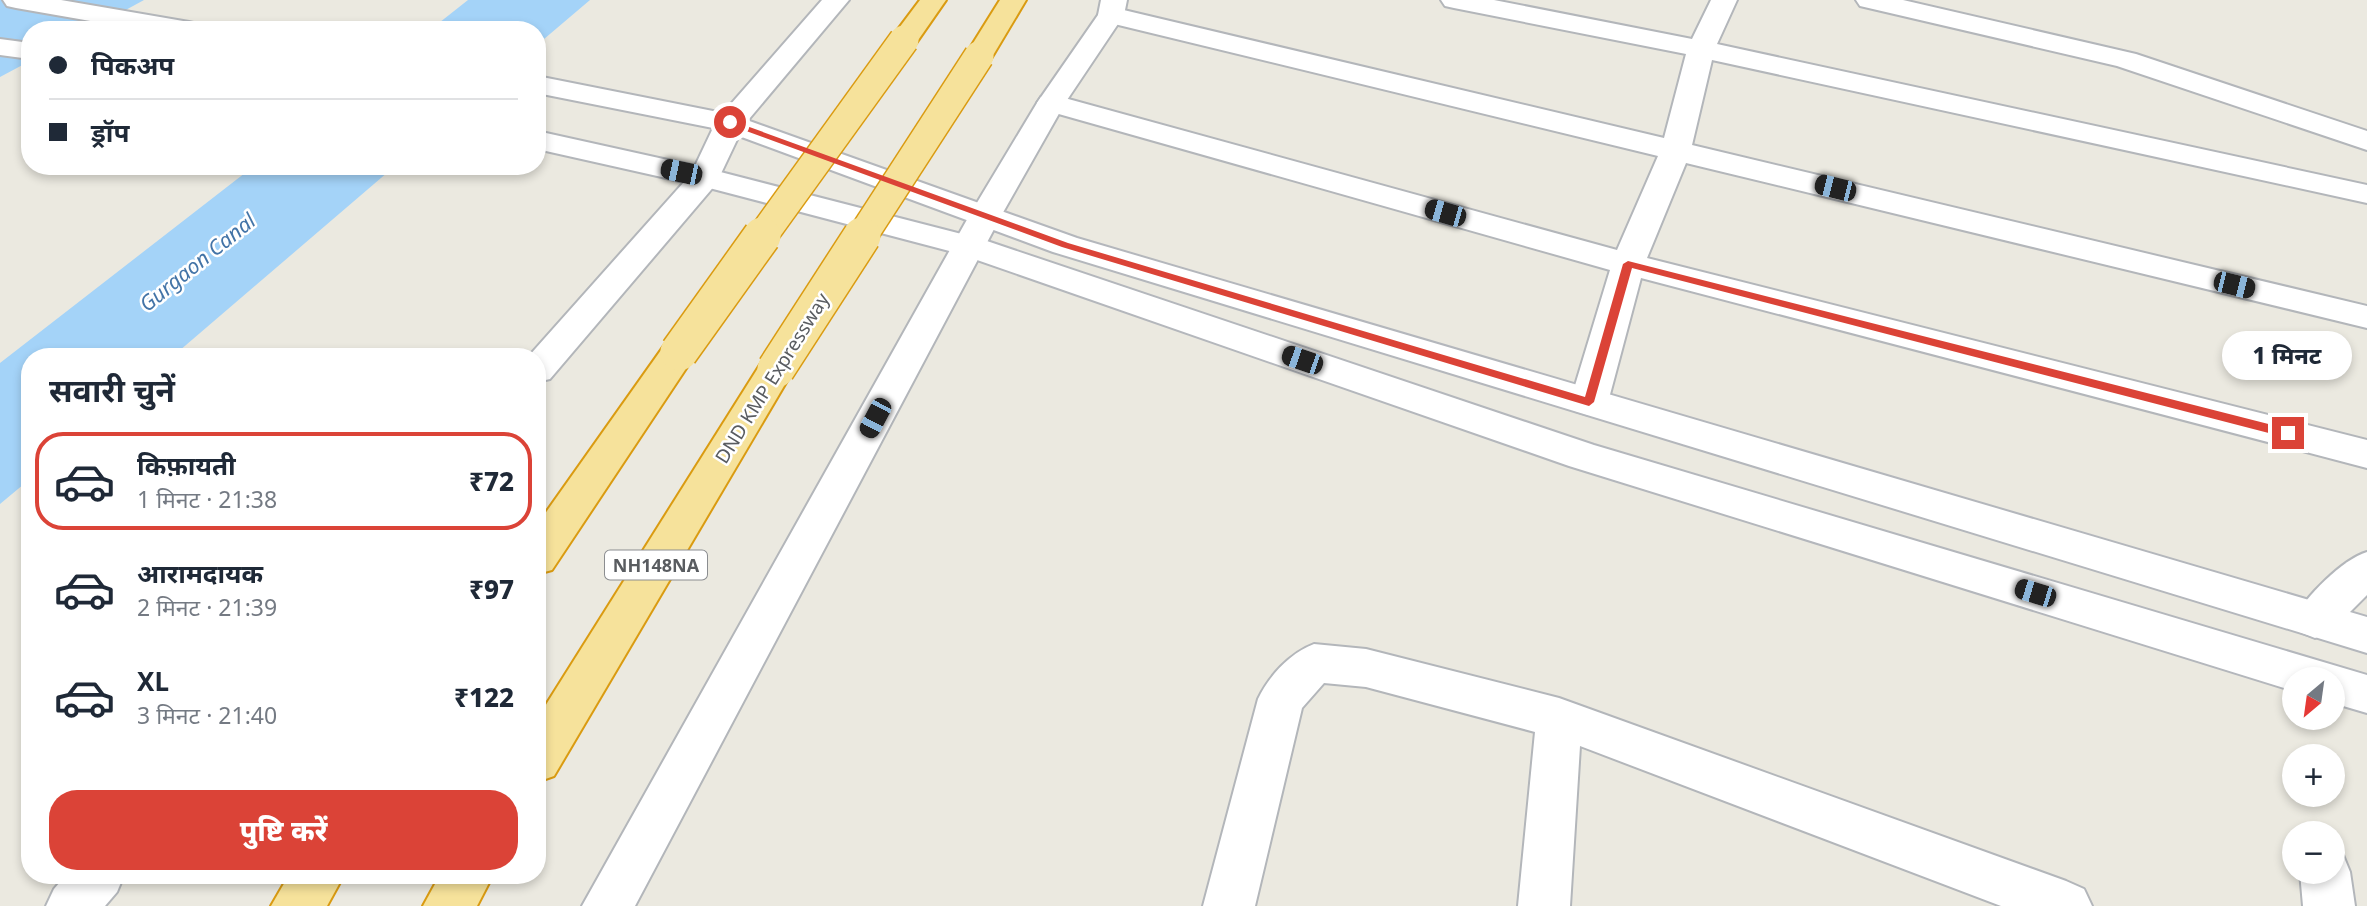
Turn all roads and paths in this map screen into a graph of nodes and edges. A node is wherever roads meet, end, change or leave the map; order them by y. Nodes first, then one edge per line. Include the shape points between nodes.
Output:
1 (16, 0) edge
2 (836, 0) edge
3 (933, 0) edge
4 (1013, 0) edge
5 (1454, 0) edge
6 (1724, 0) edge
7 (1869, 0) edge
8 (1112, 8) edge
9 (145, 21) edge
10 (0, 47) edge
11 (1701, 49) junction
12 (21, 50) edge
13 (546, 85) edge
14 (1051, 103) junction
15 (730, 122) junction
16 (2367, 141) edge
17 (546, 142) edge
18 (1676, 150) junction
19 (705, 177) junction
20 (2367, 194) edge
21 (977, 231) junction
22 (1628, 264) junction
23 (2367, 317) edge
24 (546, 360) edge
25 (1589, 402) junction
26 (2367, 454) edge
27 (546, 545) edge
28 (2367, 569) edge
29 (2315, 620) junction
30 (2367, 635) edge
31 (2282, 668) edge
32 (2345, 688) edge
33 (2367, 694) edge
34 (1559, 718) junction
35 (546, 746) edge
36 (91, 884) edge
37 (313, 884) edge
38 (462, 884) edge
39 (2326, 884) edge
40 (72, 906) edge
41 (297, 906) edge
42 (449, 906) edge
43 (608, 906) edge
44 (1229, 906) edge
45 (1544, 906) edge
46 (2066, 906) edge
47 (2329, 906) edge

1 - 9 street
2 - 15 street
3 - 27 highway, bridge
4 - 35 highway, DND KMP Expressway / NH148NA, bridge via 776,369
5 - 11 street
6 - 11 street
7 - 16 street via 2126,61
8 - 14 street
8 - 18 street
10 - 12 street
11 - 18 street
11 - 20 street
13 - 15 street
14 - 21 street
14 - 22 street
15 - 19 street
15 - 21 street
17 - 19 street
18 - 22 street
18 - 23 street
19 - 21 street
19 - 24 street
21 - 25 street via 1078,249
21 - 31 street via 1583,456
21 - 43 street
22 - 25 street
22 - 26 street
25 - 29 street
28 - 29 street
29 - 30 street
32 - 33 street
34 - 44 street via 1366,668 1314,663 1282,699
34 - 45 street
34 - 46 street
36 - 40 street
37 - 41 highway
38 - 42 highway
39 - 47 street

